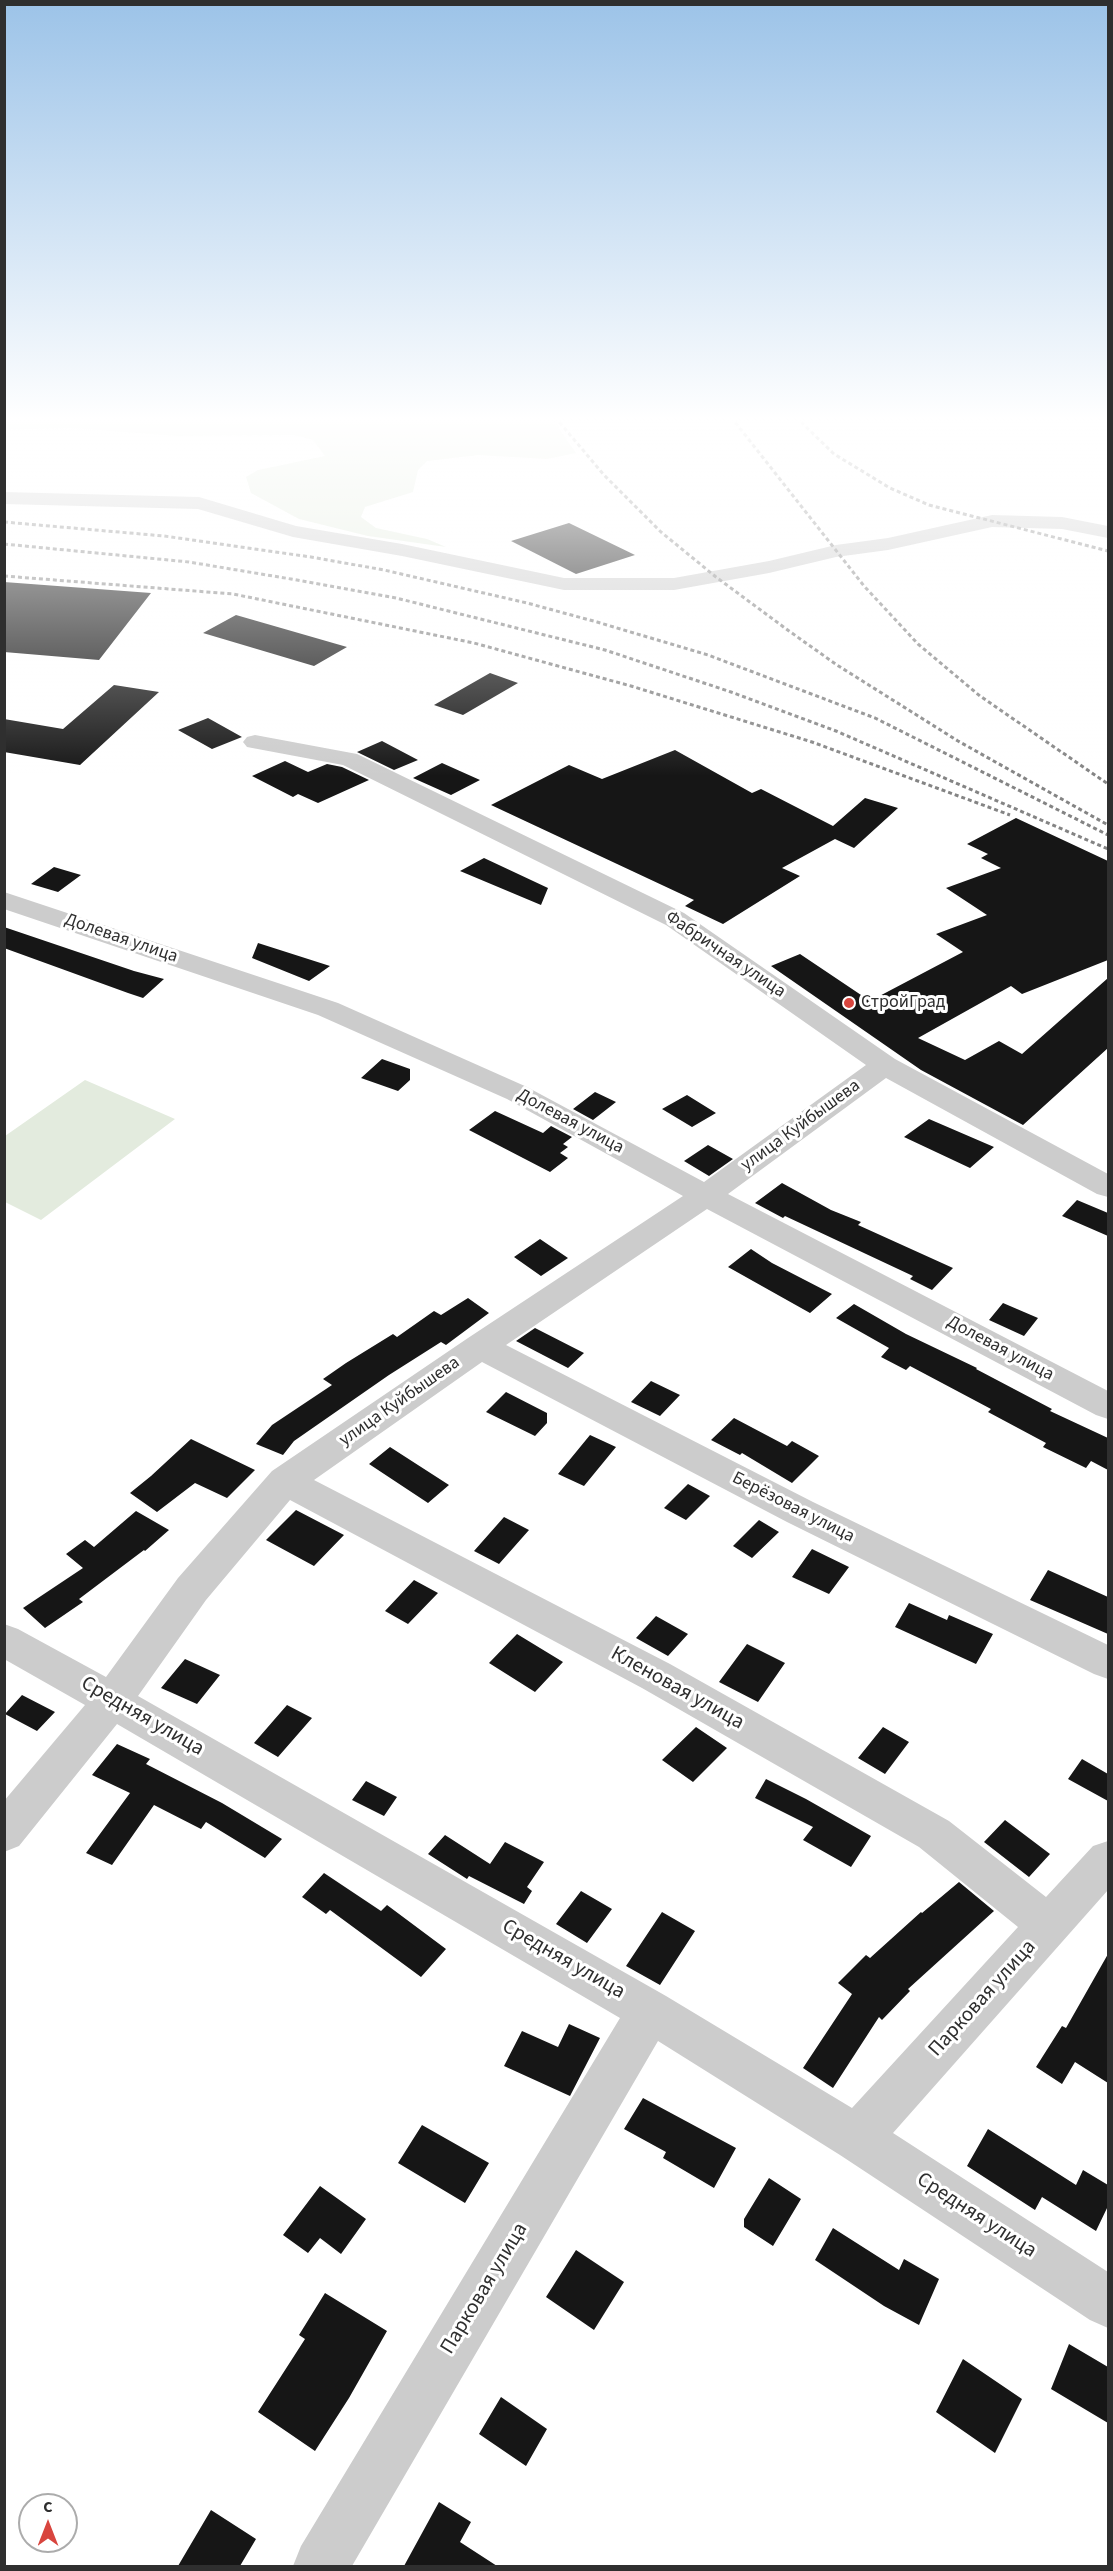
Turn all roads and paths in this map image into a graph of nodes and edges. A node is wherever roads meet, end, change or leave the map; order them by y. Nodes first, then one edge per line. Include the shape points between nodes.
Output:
1 (327, 537) edge
2 (920, 537) edge
3 (255, 742) dead end
4 (4, 900) edge
5 (885, 1065) junction
6 (1108, 1187) edge
7 (705, 1196) junction
8 (480, 1346) junction
9 (1108, 1406) edge
10 (285, 1481) junction
11 (4, 1640) edge
12 (1108, 1663) edge
13 (112, 1701) junction
14 (4, 1833) edge
15 (1108, 1860) edge
16 (1050, 1926) junction
17 (650, 2011) junction
18 (857, 2138) junction
19 (1108, 2302) edge
20 (329, 2563) edge

1 - 2 street via 564,584 608,586 674,584
3 - 5 street, Фабричная улица via 349,759 675,919
4 - 7 street, Долевая улица via 328,1009 518,1093
5 - 6 street, Фабричная улица
5 - 7 street, улица Куйбышева
7 - 8 street, улица Куйбышева
7 - 9 street, Долевая улица
8 - 10 street, улица Куйбышева
8 - 12 street, Берёзовая улица via 800,1512
10 - 13 street, улица Куйбышева via 192,1589
10 - 16 street, Кленовая улица via 656,1676 934,1834
11 - 13 street, Средняя улица
13 - 14 street, улица Куйбышева
13 - 17 street, Средняя улица
15 - 16 street, Парковая улица
16 - 18 street, Парковая улица
17 - 18 street, Средняя улица
17 - 20 street, Парковая улица
18 - 19 street, Средняя улица

